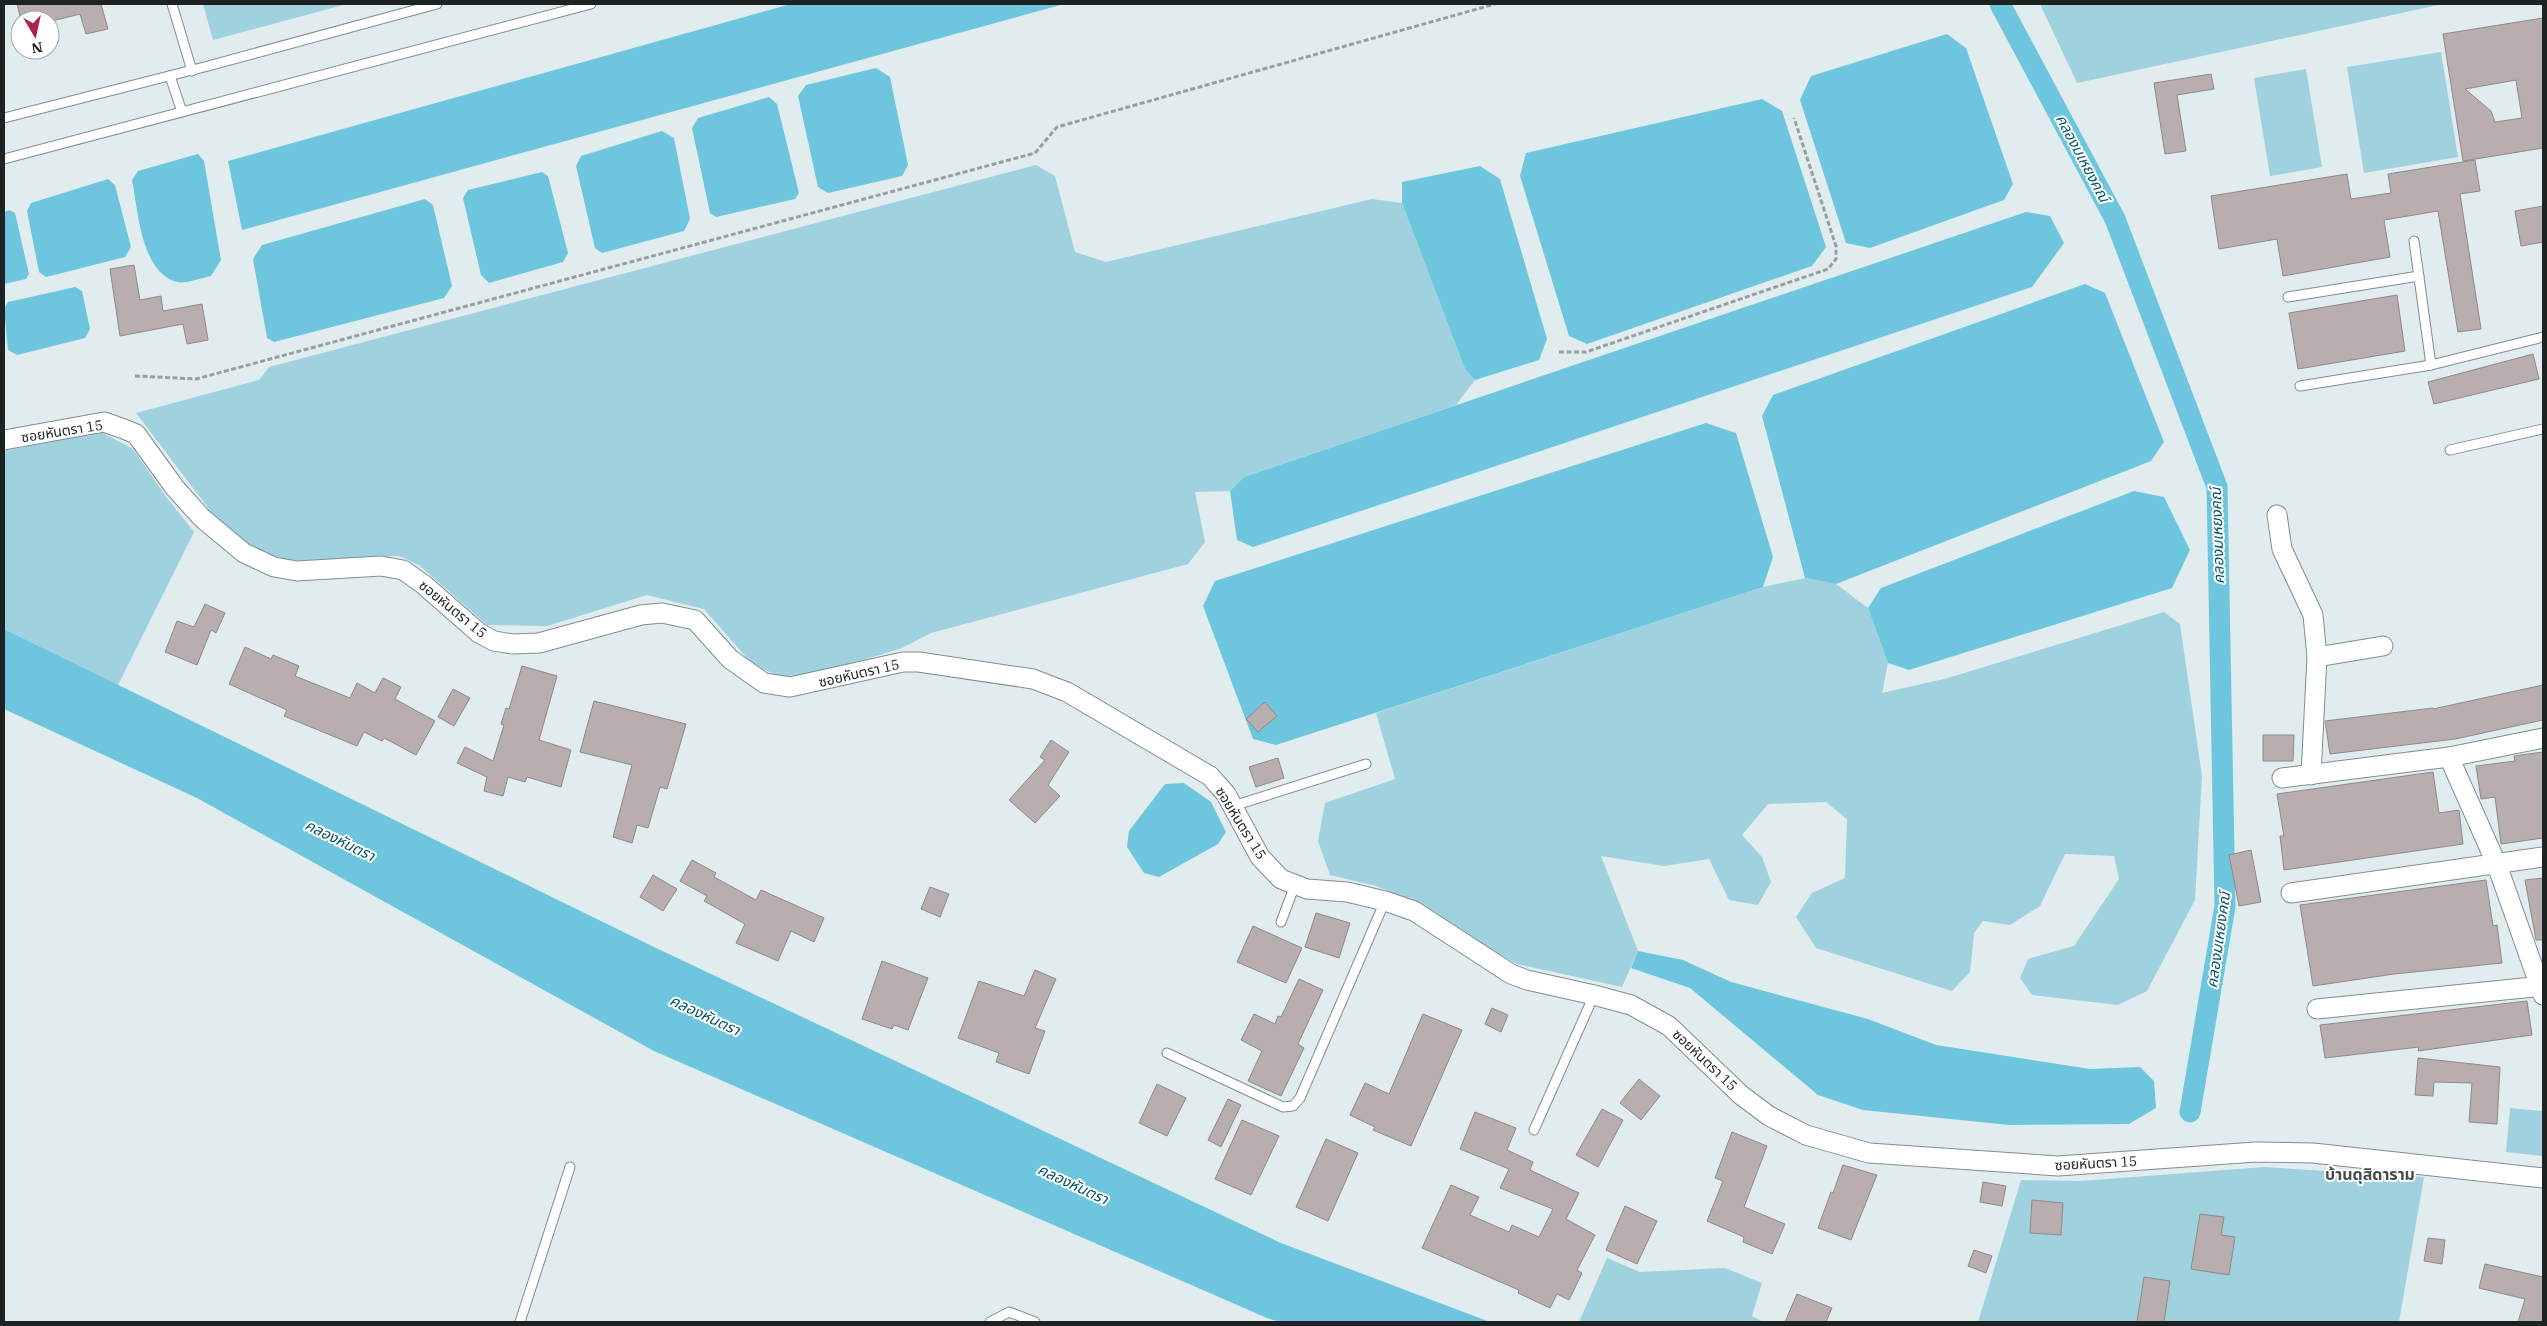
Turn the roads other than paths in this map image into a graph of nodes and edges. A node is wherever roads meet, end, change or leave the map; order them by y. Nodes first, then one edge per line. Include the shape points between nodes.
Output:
1 (172, 4) edge
2 (436, 4) edge
3 (591, 4) edge
4 (192, 70) junction
5 (170, 76) junction
6 (182, 112) junction
7 (4, 118) edge
8 (4, 159) edge
9 (2414, 241) dead end
10 (2419, 276) junction
11 (2288, 297) dead end
12 (2543, 337) edge
13 (2431, 365) junction
14 (2300, 386) dead end
15 (2543, 428) edge
16 (4, 440) edge
17 (2450, 450) dead end
18 (2276, 515) dead end
19 (2383, 646) dead end
20 (2317, 657) junction
21 (2543, 738) edge
22 (2448, 757) junction
23 (1366, 764) dead end
24 (2311, 775) junction
25 (2282, 778) dead end
26 (1233, 806) junction
27 (2543, 857) edge
28 (2497, 865) junction
29 (1294, 885) junction
30 (2291, 892) dead end
31 (1385, 901) junction
32 (1281, 922) dead end
33 (2542, 989) edge
34 (1594, 994) junction
35 (2317, 1008) dead end
36 (1167, 1053) dead end
37 (1534, 1130) dead end
38 (570, 1167) dead end
39 (2543, 1178) edge
40 (520, 1322) edge
41 (990, 1322) edge
42 (1034, 1322) edge

1 - 4 lane
2 - 4 lane
3 - 6 lane
4 - 5 lane
5 - 6 lane
5 - 7 lane
6 - 8 lane
9 - 10 lane
10 - 11 lane
10 - 13 lane
12 - 13 lane
13 - 14 lane
15 - 17 lane
16 - 26 street, ซอยหันตรา 15 via 104,422 124,429 136,434 175,488 202,518 244,553 274,567 297,571 381,566 403,570 494,641 539,643 662,613 695,620 730,659 764,683 790,686 815,683 903,662 1034,679 1067,692 1210,776
18 - 20 street via 2282,548 2313,615
19 - 20 street
20 - 24 street
21 - 22 street
22 - 24 street
22 - 28 street
23 - 26 lane
24 - 25 street
26 - 29 street, ซอยหันตรา 15 via 1260,856 1281,879
27 - 28 street
28 - 30 street
28 - 33 street
29 - 31 street, ซอยหันตรา 15
29 - 32 lane
31 - 34 street, ซอยหันตรา 15 via 1414,911 1511,974
31 - 36 lane via 1300,1098 1293,1106 1283,1107
33 - 35 street
34 - 37 lane
34 - 39 street, ซอยหันตรา 15 via 1631,1005 1669,1026 1769,1116 1806,1135 1869,1153 2058,1166 2256,1152 2313,1153
38 - 40 lane
41 - 42 lane via 1009,1312

